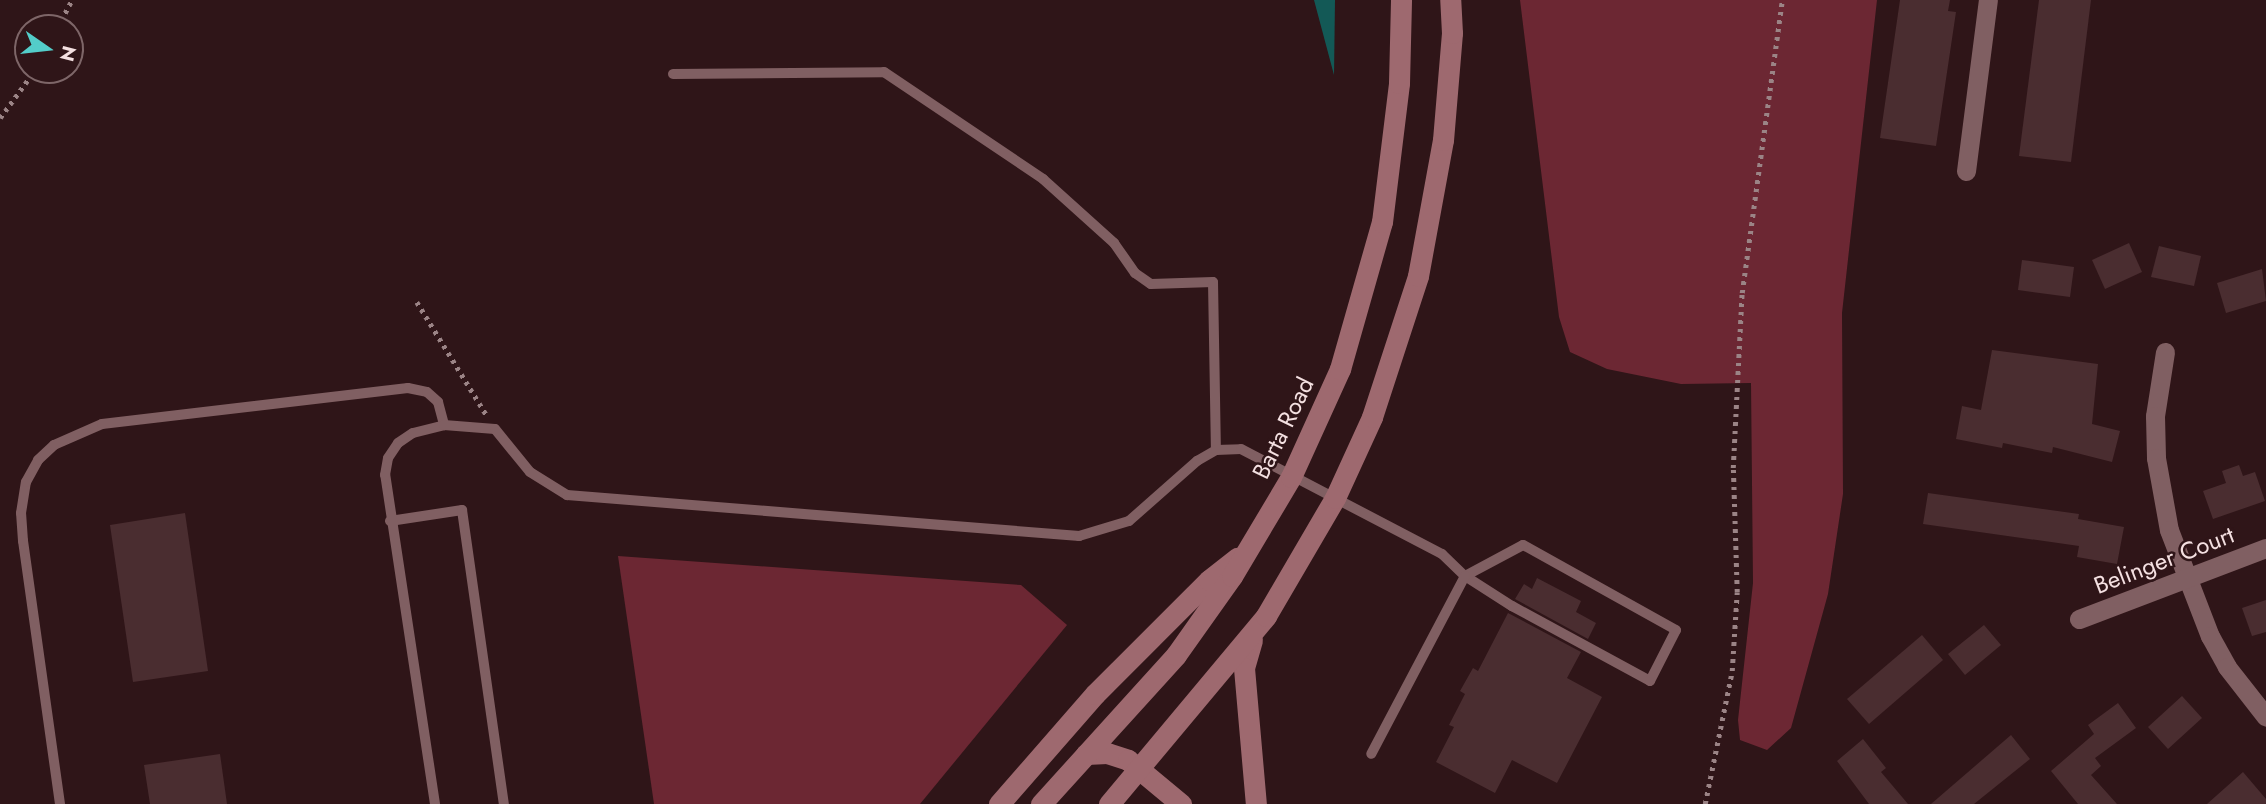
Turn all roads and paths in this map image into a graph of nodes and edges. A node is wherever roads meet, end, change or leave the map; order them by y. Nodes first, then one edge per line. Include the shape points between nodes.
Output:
1 (1401, 0) edge
2 (1450, 0) edge
3 (1782, 0) edge
4 (1988, 0) edge
5 (673, 74) dead end
6 (25, 84) edge
7 (0, 118) edge
8 (1966, 171) dead end
9 (417, 302) dead end
10 (2165, 352) dead end
11 (444, 425) junction
12 (495, 429) junction
13 (1216, 450) junction
14 (1291, 477) junction
15 (1335, 499) junction
16 (390, 521) junction
17 (2266, 548) edge
18 (1247, 551) junction
19 (1465, 576) junction
20 (2187, 578) junction
21 (2079, 619) dead end
22 (1255, 630) junction
23 (2266, 717) edge
24 (1086, 754) junction
25 (1371, 754) dead end
26 (1140, 769) junction
27 (60, 804) edge
28 (435, 804) edge
29 (504, 804) edge
30 (999, 804) edge
31 (1041, 804) edge
32 (1109, 804) edge
33 (1181, 804) edge
34 (1256, 804) edge
35 (1704, 804) edge

1 - 14 street, Barta Road via 1399,83 1382,222 1340,369
2 - 15 street via 1452,33 1443,140 1418,275 1372,417
3 - 35 path via 1742,293 1733,468 1737,592 1732,671
4 - 8 street
5 - 13 lane via 884,72 1042,179 1114,243 1135,272 1151,284 1213,282
6 - 7 path
9 - 12 path
10 - 20 street via 2155,416 2156,458 2169,530
11 - 12 lane
11 - 16 lane via 412,433 388,458 385,475
11 - 27 lane via 438,402 427,392 408,388 102,424 54,445 38,460 26,482 22,531
12 - 13 lane via 530,472 567,495 1079,536 1129,520
13 - 14 lane via 1241,449
14 - 15 lane
14 - 18 street, Barta Road
15 - 19 lane via 1442,554
15 - 22 street
16 - 28 lane
16 - 29 lane via 462,510
17 - 20 street, Belinger Court
18 - 24 street, Barta Road via 1175,654
18 - 30 street via 1209,580 1095,694
19 - 19 lane via 1650,681 1676,630 1523,545
19 - 25 lane
20 - 21 street, Belinger Court
20 - 23 street via 2222,656
22 - 26 street
22 - 34 street via 1244,668
24 - 26 street via 1107,753
24 - 31 street, Barta Road
26 - 32 street
26 - 33 street

